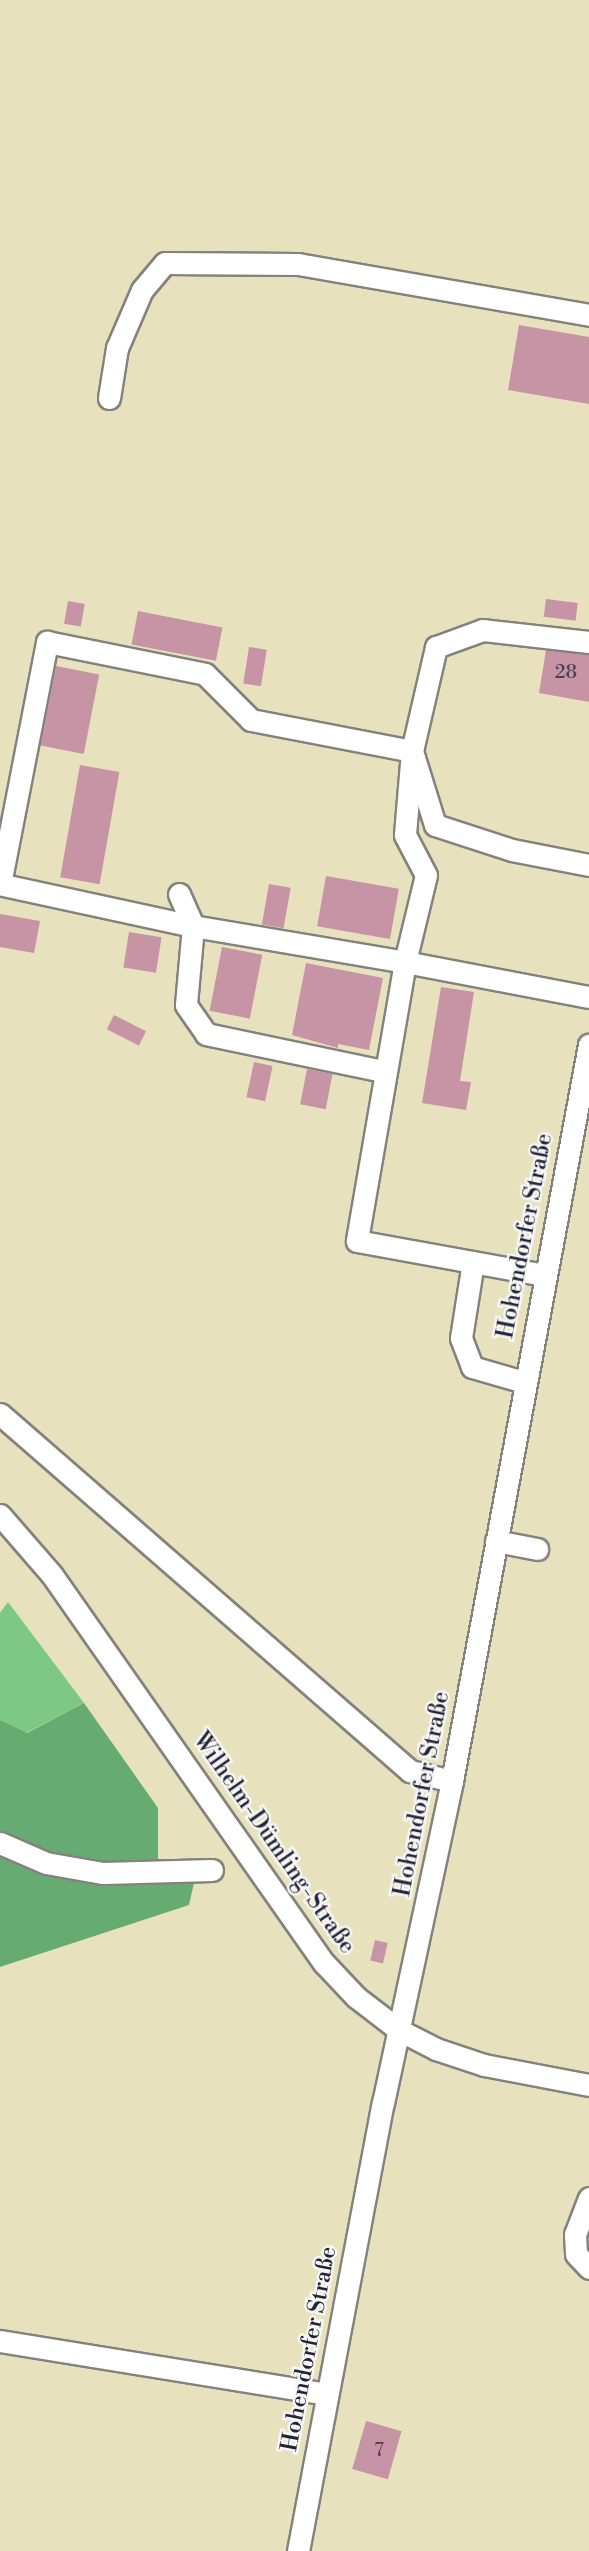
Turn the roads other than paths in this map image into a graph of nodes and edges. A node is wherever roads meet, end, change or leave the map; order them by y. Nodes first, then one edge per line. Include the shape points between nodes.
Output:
1 (589, 315) edge
2 (110, 398) dead end
3 (589, 642) edge
4 (412, 751) junction
5 (589, 864) edge
6 (1, 884) edge
7 (179, 894) dead end
8 (193, 926) junction
9 (405, 962) junction
10 (589, 997) edge
11 (589, 1045) edge
12 (383, 1071) junction
13 (473, 1262) junction
14 (545, 1275) junction
15 (524, 1382) junction
16 (0, 1415) edge
17 (0, 1515) edge
18 (496, 1541) junction
19 (537, 1549) dead end
20 (452, 1781) junction
21 (0, 1843) edge
22 (212, 1870) dead end
23 (399, 2030) junction
24 (589, 2085) edge
25 (589, 2198) edge
26 (589, 2268) edge
27 (0, 2341) edge
28 (327, 2394) junction
29 (298, 2551) edge

1 - 2 street via 298,264 165,263 142,290 117,348
3 - 4 street via 483,630 436,647
4 - 5 street via 435,825 512,850
4 - 6 street via 251,720 205,674 47,642
4 - 9 street via 405,835 426,875
6 - 8 street
7 - 8 street
8 - 9 street
8 - 12 street via 186,1005 206,1034
9 - 10 street
9 - 12 street
11 - 14 street, Hohendorfer Straße
12 - 13 street via 357,1241
13 - 14 street
13 - 15 street via 461,1338 472,1367
14 - 15 street, Hohendorfer Straße
15 - 18 street, Hohendorfer Straße
16 - 20 street via 410,1771
17 - 23 street, Wilhelm-Dümling-Straße via 52,1575 324,1962 356,1997
18 - 19 street
18 - 20 street, Hohendorfer Straße
20 - 23 street, Hohendorfer Straße
21 - 22 street via 46,1863 103,1872
23 - 24 street, Wilhelm-Dümling-Straße via 466,2060
23 - 28 street, Hohendorfer Straße
25 - 26 street via 575,2234 576,2254
27 - 28 street
28 - 29 street, Hohendorfer Straße

